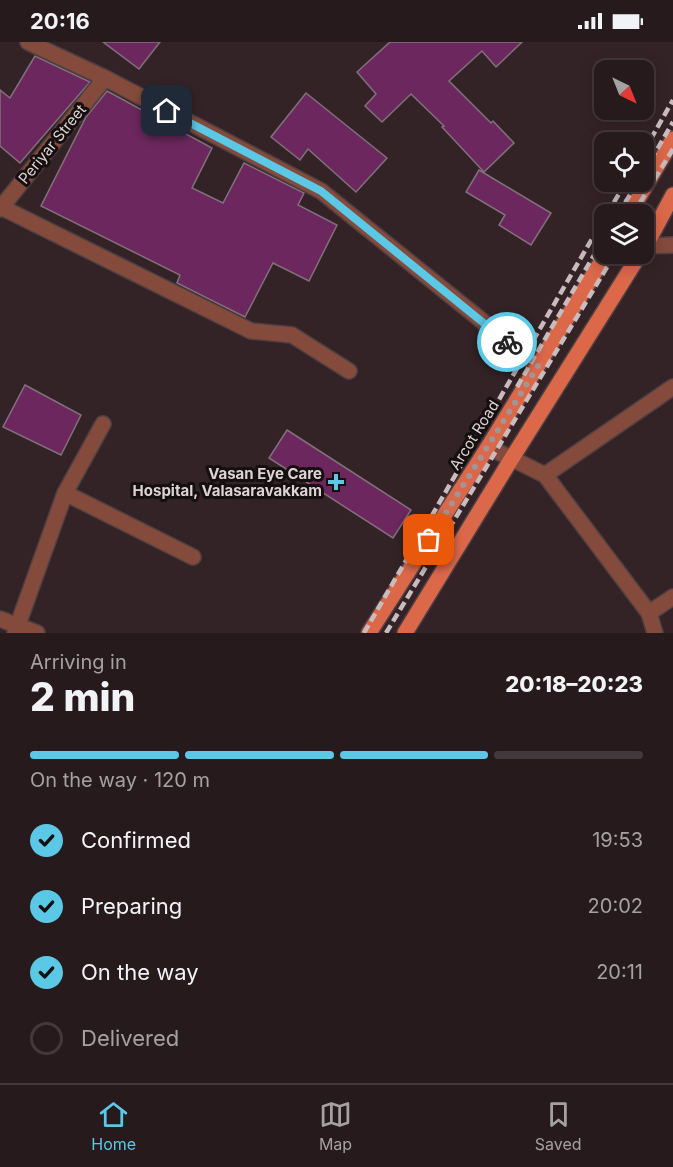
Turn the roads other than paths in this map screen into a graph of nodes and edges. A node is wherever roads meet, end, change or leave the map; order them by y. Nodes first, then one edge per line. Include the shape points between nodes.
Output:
1 (27, 42) edge
2 (105, 78) junction
3 (673, 139) edge
4 (673, 195) edge
5 (635, 204) edge
6 (1, 208) edge
7 (654, 229) edge
8 (673, 245) edge
9 (654, 248) edge
10 (600, 264) edge
11 (634, 264) edge
12 (538, 366) junction
13 (349, 371) dead end
14 (673, 387) edge
15 (103, 424) dead end
16 (488, 447) junction
17 (512, 458) junction
18 (545, 475) junction
19 (65, 493) junction
20 (193, 557) dead end
21 (673, 597) edge
22 (649, 613) junction
23 (0, 619) edge
24 (16, 629) edge
25 (37, 633) edge
26 (369, 633) edge
27 (405, 633) edge
28 (655, 633) edge

1 - 2 street
2 - 6 street, Periyar Street
2 - 12 street via 321,191
3 - 5 main road
4 - 7 main road
6 - 13 street via 251,331 292,335
8 - 9 street
10 - 12 main road, Arcot Road
11 - 17 main road
12 - 16 main road, Arcot Road
14 - 18 street
15 - 19 street
16 - 17 street
16 - 26 main road, Arcot Road
17 - 18 street
17 - 27 main road
18 - 22 street
19 - 20 street
19 - 24 street
21 - 22 street
22 - 28 street
23 - 24 street
24 - 25 street

